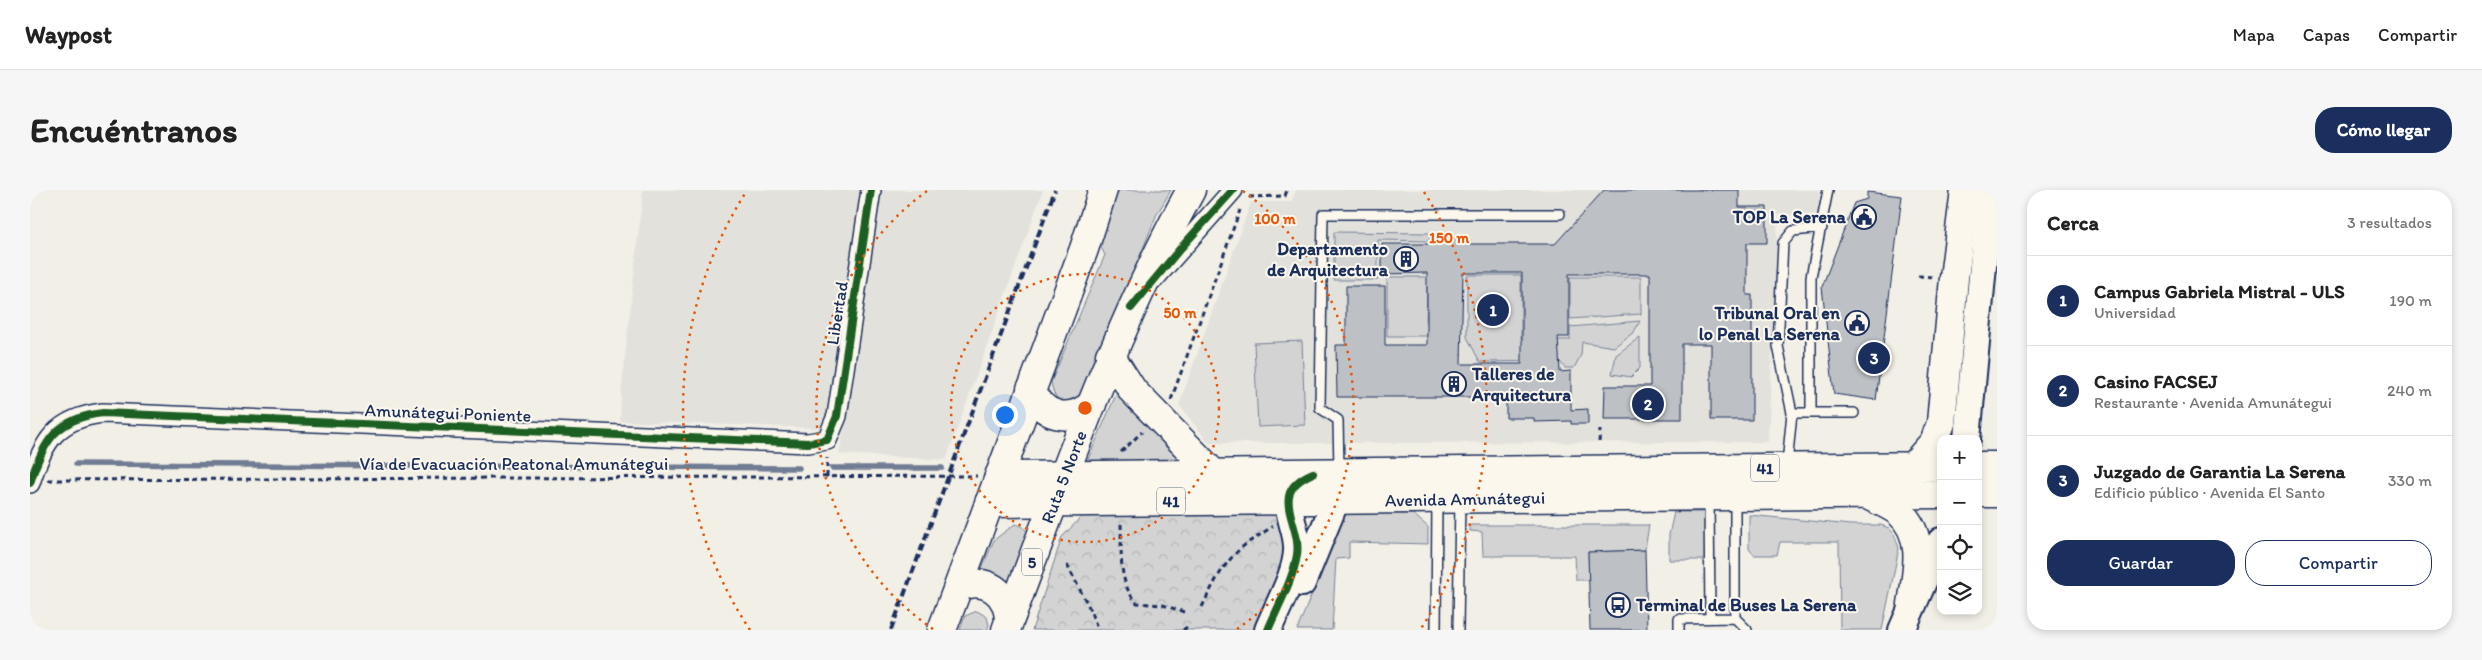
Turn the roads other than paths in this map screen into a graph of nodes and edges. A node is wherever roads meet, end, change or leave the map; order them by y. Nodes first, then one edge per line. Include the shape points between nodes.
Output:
1 (871, 190) edge
2 (1102, 190) edge
3 (1191, 190) edge
4 (1232, 190) edge
5 (1828, 190) edge
6 (1965, 190) edge
7 (1990, 190) edge
8 (1560, 214) dead end
9 (1822, 228) junction
10 (1992, 229) edge
11 (1132, 308) junction
12 (1110, 355) junction
13 (1031, 389) junction
14 (1092, 404) junction
15 (1792, 413) junction
16 (1811, 413) junction
17 (1854, 413) dead end
18 (1967, 435) edge
19 (827, 440) joint
20 (1937, 466) edge
21 (1982, 466) edge
22 (1997, 466) edge
23 (1912, 467) junction
24 (1787, 468) junction
25 (1326, 473) junction
26 (1214, 474) junction
27 (999, 476) junction
28 (1064, 476) junction
29 (30, 481) edge
30 (1448, 485) junction
31 (1997, 493) edge
32 (1937, 494) edge
33 (1982, 494) edge
34 (1866, 495) junction
35 (1722, 496) junction
36 (1336, 500) junction
37 (1288, 501) junction
38 (1054, 502) junction
39 (989, 503) junction
40 (1937, 550) edge
41 (958, 587) junction
42 (1912, 604) junction
43 (1710, 618) junction
44 (1735, 618) junction
45 (1008, 626) edge
46 (942, 630) edge
47 (1268, 630) edge
48 (1283, 630) edge
49 (1436, 630) edge
50 (1458, 630) edge
51 (1679, 630) edge
52 (1747, 630) edge
53 (1902, 630) edge

1 - 19 street, Libertad via 837,416
2 - 13 main road via 1084,249
3 - 11 main road, Ruta 5 Norte / 5
4 - 11 street
5 - 9 lane
6 - 23 main road via 1941,423 1934,442
7 - 10 main road
8 - 25 lane via 1323,214 1320,408 1338,420
9 - 15 lane via 1793,232 1783,243 1778,346
9 - 16 lane via 1811,277
10 - 18 main road
11 - 12 main road, Ruta 5 Norte / 5
12 - 14 main road, Ruta 5 Norte / 5
12 - 26 main road via 1133,390
13 - 14 main road via 1045,410 1061,416 1078,414
13 - 27 main road
14 - 28 main road, Ruta 5 Norte / 5
15 - 16 lane
15 - 24 lane
16 - 17 lane
19 - 29 street, Amunátegui Poniente via 808,443 103,413 69,421 48,440
20 - 23 main road, Avenida Amunátegui / 41
21 - 22 main road
23 - 24 main road, Avenida Amunátegui / 41
24 - 30 main road, Avenida Amunátegui / 41
25 - 26 main road, Avenida Amunátegui / 41
25 - 30 main road, Avenida Amunátegui / 41
25 - 37 main road via 1296,483
26 - 28 main road, Avenida Amunátegui / 41
27 - 28 main road, Avenida Amunátegui / 41
27 - 39 main road
28 - 38 main road, Ruta 5 Norte / 5
30 - 35 main road, Avenida Amunátegui / 41
30 - 36 main road, Avenida Amunátegui / 41
30 - 49 lane
30 - 50 lane
31 - 33 main road
32 - 34 main road, Avenida Amunátegui / 41
34 - 35 main road, Avenida Amunátegui / 41
34 - 42 main road via 1897,510 1911,527 1919,556
35 - 43 lane
35 - 44 lane
36 - 37 main road, Avenida Amunátegui / 41
36 - 48 main road
37 - 38 main road, Avenida Amunátegui / 41
37 - 47 main road via 1289,517 1298,542 1296,558
38 - 39 main road, Avenida Amunátegui / 41
38 - 45 main road, Ruta 5 Norte / 5
39 - 41 main road
40 - 42 main road
41 - 45 main road via 973,582 996,589 1007,603
41 - 46 main road
42 - 53 main road
43 - 44 lane
43 - 51 lane via 1679,619
44 - 52 lane

